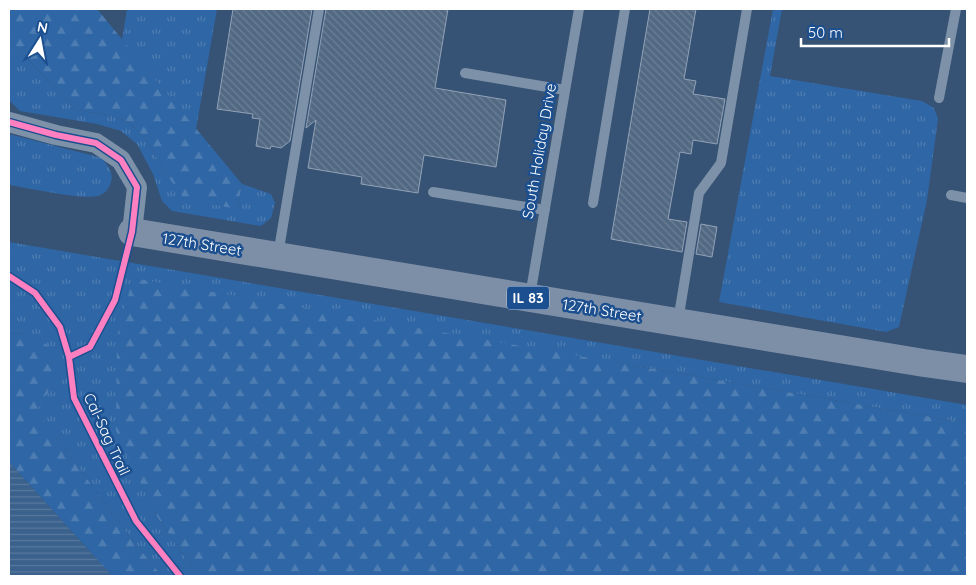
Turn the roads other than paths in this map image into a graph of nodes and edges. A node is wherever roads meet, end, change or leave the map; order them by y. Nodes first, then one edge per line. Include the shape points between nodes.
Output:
1 (319, 9) edge
2 (578, 9) edge
3 (625, 9) edge
4 (747, 9) edge
5 (956, 9) edge
6 (466, 73) dead end
7 (565, 90) junction
8 (939, 98) dead end
9 (9, 122) edge
10 (433, 192) dead end
11 (951, 195) dead end
12 (967, 198) edge
13 (593, 203) dead end
14 (545, 210) junction
15 (132, 232) joint
16 (278, 256) junction
17 (530, 298) junction
18 (678, 322) junction
19 (924, 363) junction
20 (967, 369) edge
21 (967, 372) edge

1 - 16 lane
2 - 7 lane, South Holiday Drive
3 - 13 lane
4 - 18 lane via 721,163 699,193
5 - 8 lane
6 - 7 lane
7 - 14 lane, South Holiday Drive
9 - 15 street via 96,143 121,160 137,187
10 - 14 lane
11 - 12 lane
14 - 17 lane, South Holiday Drive
15 - 16 main road, 127th Street / IL 83
16 - 17 main road, 127th Street / IL 83
17 - 18 main road, 127th Street / IL 83
18 - 19 main road, 127th Street / IL 83
19 - 20 main road, IL 83
19 - 21 main road, IL 83

